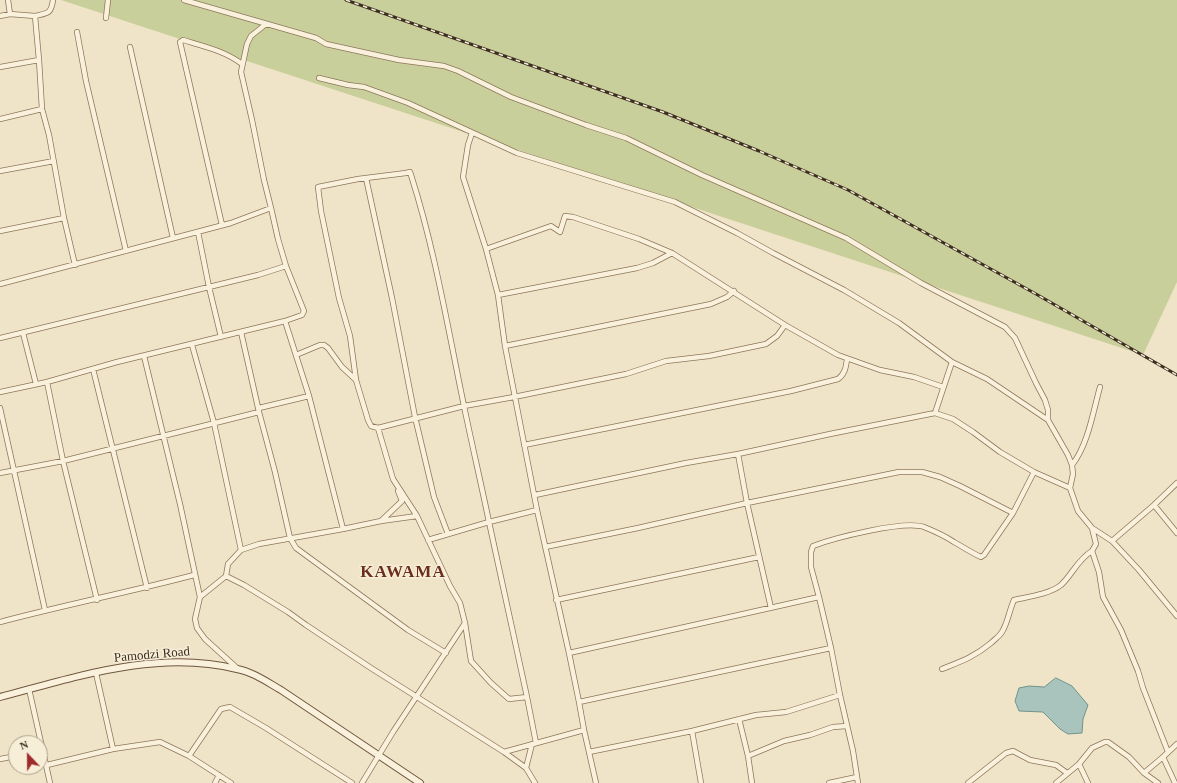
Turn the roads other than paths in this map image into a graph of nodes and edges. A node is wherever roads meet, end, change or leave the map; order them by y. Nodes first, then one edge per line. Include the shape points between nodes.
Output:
1 (8, 0) edge
2 (53, 0) edge
3 (108, 0) edge
4 (184, 0) edge
5 (10, 14) junction
6 (0, 16) edge
7 (35, 16) junction
8 (106, 18) dead end
9 (266, 24) junction
10 (77, 32) dead end
11 (130, 47) dead end
12 (39, 60) junction
13 (242, 64) junction
14 (0, 67) edge
15 (319, 78) dead end
16 (42, 109) junction
17 (0, 119) edge
18 (472, 133) junction
19 (54, 161) junction
20 (0, 171) edge
21 (366, 178) junction
22 (271, 208) junction
23 (64, 218) junction
24 (222, 225) junction
25 (0, 231) edge
26 (198, 232) junction
27 (174, 238) junction
28 (486, 249) junction
29 (126, 251) junction
30 (672, 253) junction
31 (75, 265) junction
32 (286, 266) junction
33 (0, 284) edge
34 (209, 287) junction
35 (734, 292) junction
36 (498, 295) junction
37 (285, 321) junction
38 (785, 325) junction
39 (241, 332) junction
40 (23, 333) junction
41 (220, 337) junction
42 (0, 338) edge
43 (192, 345) junction
44 (505, 346) junction
45 (296, 355) junction
46 (144, 356) junction
47 (847, 359) junction
48 (952, 362) junction
49 (94, 369) junction
50 (356, 380) junction
51 (47, 382) junction
52 (36, 384) junction
53 (943, 387) junction
54 (1100, 387) dead end
55 (0, 392) edge
56 (309, 396) junction
57 (514, 397) junction
58 (464, 406) junction
59 (0, 408) edge
60 (259, 410) junction
61 (934, 414) junction
62 (415, 417) junction
63 (1048, 420) junction
64 (214, 423) junction
65 (378, 428) junction
66 (162, 436) junction
67 (524, 445) junction
68 (114, 447) junction
69 (738, 454) junction
70 (63, 461) junction
71 (1072, 465) junction
72 (14, 470) junction
73 (1034, 472) junction
74 (0, 473) edge
75 (393, 479) junction
76 (1177, 483) edge
77 (1070, 488) junction
78 (535, 495) junction
79 (747, 503) junction
80 (1154, 505) junction
81 (537, 510) junction
82 (1013, 513) junction
83 (417, 516) junction
84 (381, 521) junction
85 (489, 522) junction
86 (1092, 528) junction
87 (343, 529) junction
88 (1177, 532) edge
89 (448, 534) junction
90 (290, 538) junction
91 (428, 540) junction
92 (1112, 541) junction
93 (545, 546) junction
94 (241, 550) junction
95 (1092, 551) junction
96 (759, 557) junction
97 (194, 575) junction
98 (226, 576) junction
99 (147, 588) junction
100 (200, 597) junction
101 (819, 598) junction
102 (97, 600) junction
103 (556, 600) junction
104 (771, 608) junction
105 (45, 610) junction
106 (1177, 616) edge
107 (0, 622) edge
108 (465, 623) junction
109 (457, 637) junction
110 (468, 640) junction
111 (831, 648) junction
112 (446, 653) junction
113 (569, 653) junction
114 (238, 669) junction
115 (942, 669) dead end
116 (96, 673) junction
117 (29, 689) junction
118 (418, 696) junction
119 (840, 696) junction
120 (0, 697) edge
121 (527, 697) junction
122 (580, 702) junction
123 (739, 719) junction
124 (847, 726) junction
125 (584, 730) junction
126 (692, 731) junction
127 (39, 735) edge
128 (534, 743) junction
129 (1177, 744) edge
130 (113, 750) junction
131 (504, 752) junction
132 (589, 752) junction
133 (1168, 752) junction
134 (189, 756) junction
135 (379, 756) junction
136 (748, 756) junction
137 (1163, 758) junction
138 (1079, 764) junction
139 (48, 765) edge
140 (526, 768) junction
141 (48, 771) edge
142 (1067, 773) junction
143 (1144, 773) junction
144 (219, 775) junction
145 (857, 777) junction
146 (50, 783) edge
147 (215, 783) edge
148 (231, 783) edge
149 (352, 783) edge
150 (362, 783) edge
151 (419, 783) edge
152 (535, 783) edge
153 (596, 783) edge
154 (701, 783) edge
155 (752, 783) edge
156 (829, 783) edge
157 (858, 783) edge
158 (968, 783) edge
159 (1056, 783) edge
160 (1088, 783) edge
161 (1158, 783) edge
162 (1175, 783) edge

1 - 5 street
2 - 7 street via 51,11
3 - 8 street
4 - 9 street
5 - 6 street
5 - 7 street
7 - 12 street
9 - 13 street via 251,36
9 - 63 street via 316,38 337,47 444,66 529,104 626,138 702,175 852,240 921,283 1008,330 1015,338 1046,400
10 - 29 street
11 - 27 street
12 - 14 street
12 - 16 street
13 - 22 street via 245,95
13 - 24 street via 215,50 183,40 180,42
15 - 18 street via 370,89 408,103
16 - 17 street
16 - 19 street
18 - 28 street via 463,177
18 - 48 street via 517,153 674,202 737,232 899,323
19 - 20 street
19 - 23 street
21 - 50 street via 324,185 317,189 339,298 350,336
21 - 58 street via 410,172 433,254
21 - 62 street
22 - 24 street
22 - 32 street
23 - 25 street
23 - 31 street
24 - 26 street
26 - 27 street
26 - 34 street
27 - 29 street
28 - 30 street via 551,226 560,232 567,216
28 - 36 street
29 - 31 street
30 - 35 street
30 - 36 street via 637,268
31 - 33 street
32 - 34 street
32 - 37 street via 304,311 302,315
34 - 40 street
34 - 41 street
35 - 38 street
35 - 44 street via 711,304
36 - 44 street
37 - 39 street
37 - 45 street
38 - 47 street
38 - 57 street via 777,336 766,344 709,356 666,361 626,374
39 - 41 street
39 - 60 street
40 - 42 street
40 - 52 street
41 - 43 street
43 - 46 street
43 - 64 street
44 - 57 street
45 - 50 street via 324,345
45 - 56 street
46 - 49 street
46 - 66 street
47 - 53 street
47 - 67 street via 845,370 838,379 791,391
48 - 53 street
48 - 63 street via 987,380
49 - 51 street
49 - 68 street
50 - 65 street via 368,420 372,426
51 - 52 street
51 - 70 street
52 - 55 street
53 - 61 street
54 - 71 street via 1085,441
56 - 60 street
56 - 87 street
57 - 58 street
57 - 67 street
58 - 62 street
58 - 85 street
59 - 72 street
60 - 64 street
60 - 90 street
61 - 69 street
61 - 73 street via 953,419
62 - 65 street
62 - 89 street via 434,497
63 - 71 street
64 - 66 street
64 - 94 street
65 - 75 street
66 - 68 street
66 - 97 street via 180,504
67 - 78 street
68 - 70 street
68 - 99 street
69 - 78 street
69 - 79 street
70 - 72 street
70 - 102 street
71 - 77 street
72 - 74 street
72 - 105 street
73 - 77 street
73 - 82 street
75 - 83 street
75 - 84 street via 402,501
76 - 80 street
77 - 86 street via 1078,512
78 - 81 street
79 - 82 street via 899,472 922,472 960,486
79 - 93 street
79 - 96 street
80 - 88 street
80 - 92 street
81 - 85 street
81 - 93 street
82 - 101 street via 981,557 947,538 914,525 886,528 813,546 811,567
83 - 84 street
83 - 91 street
84 - 87 street
85 - 89 street
85 - 121 street
86 - 92 street
86 - 95 street via 1096,544
87 - 90 street
89 - 91 street
90 - 94 street
90 - 112 street via 296,548 304,554 408,630
91 - 108 street via 460,603
92 - 106 street
93 - 103 street
94 - 98 street via 228,564
95 - 115 street via 1053,590 1014,600 1000,636 984,649
95 - 133 street via 1103,597 1121,630
96 - 103 street
96 - 104 street
97 - 99 street
97 - 100 street
98 - 100 street
98 - 118 street via 288,612
99 - 102 street
100 - 114 street via 195,618 197,628 205,639
101 - 104 street
101 - 111 street
102 - 105 street
103 - 113 street
104 - 113 street
105 - 107 street
108 - 109 street
108 - 110 street
109 - 110 street
109 - 112 street
110 - 121 street via 471,661 491,683 508,699
111 - 119 street
111 - 122 street
112 - 118 street
113 - 122 street
114 - 116 street, Pamodzi Road via 185,662 124,667
114 - 135 street, Pamodzi Road via 257,676 281,690
116 - 117 street, Pamodzi Road
116 - 130 street
117 - 120 street, Pamodzi Road
117 - 127 street
118 - 131 street
118 - 135 street
119 - 123 street via 786,712
119 - 124 street
121 - 128 street
122 - 125 street
123 - 126 street
123 - 136 street
124 - 136 street via 833,727
124 - 145 street
125 - 128 street
125 - 132 street
126 - 132 street
126 - 154 street
128 - 131 street
128 - 140 street
129 - 133 street
130 - 134 street via 160,742
130 - 139 street
131 - 140 street
132 - 153 street
133 - 137 street
134 - 144 street
134 - 149 street via 221,710 230,707
135 - 150 street
135 - 151 street, Pamodzi Road
136 - 155 street
137 - 143 street
137 - 162 street
138 - 142 street
138 - 143 street via 1092,748 1108,742 1129,757
138 - 160 street
140 - 152 street
141 - 146 street
142 - 158 street via 1056,765 1030,760 1013,751 1006,753
142 - 159 street
143 - 161 street
144 - 147 street
144 - 148 street
145 - 156 street
145 - 157 street

